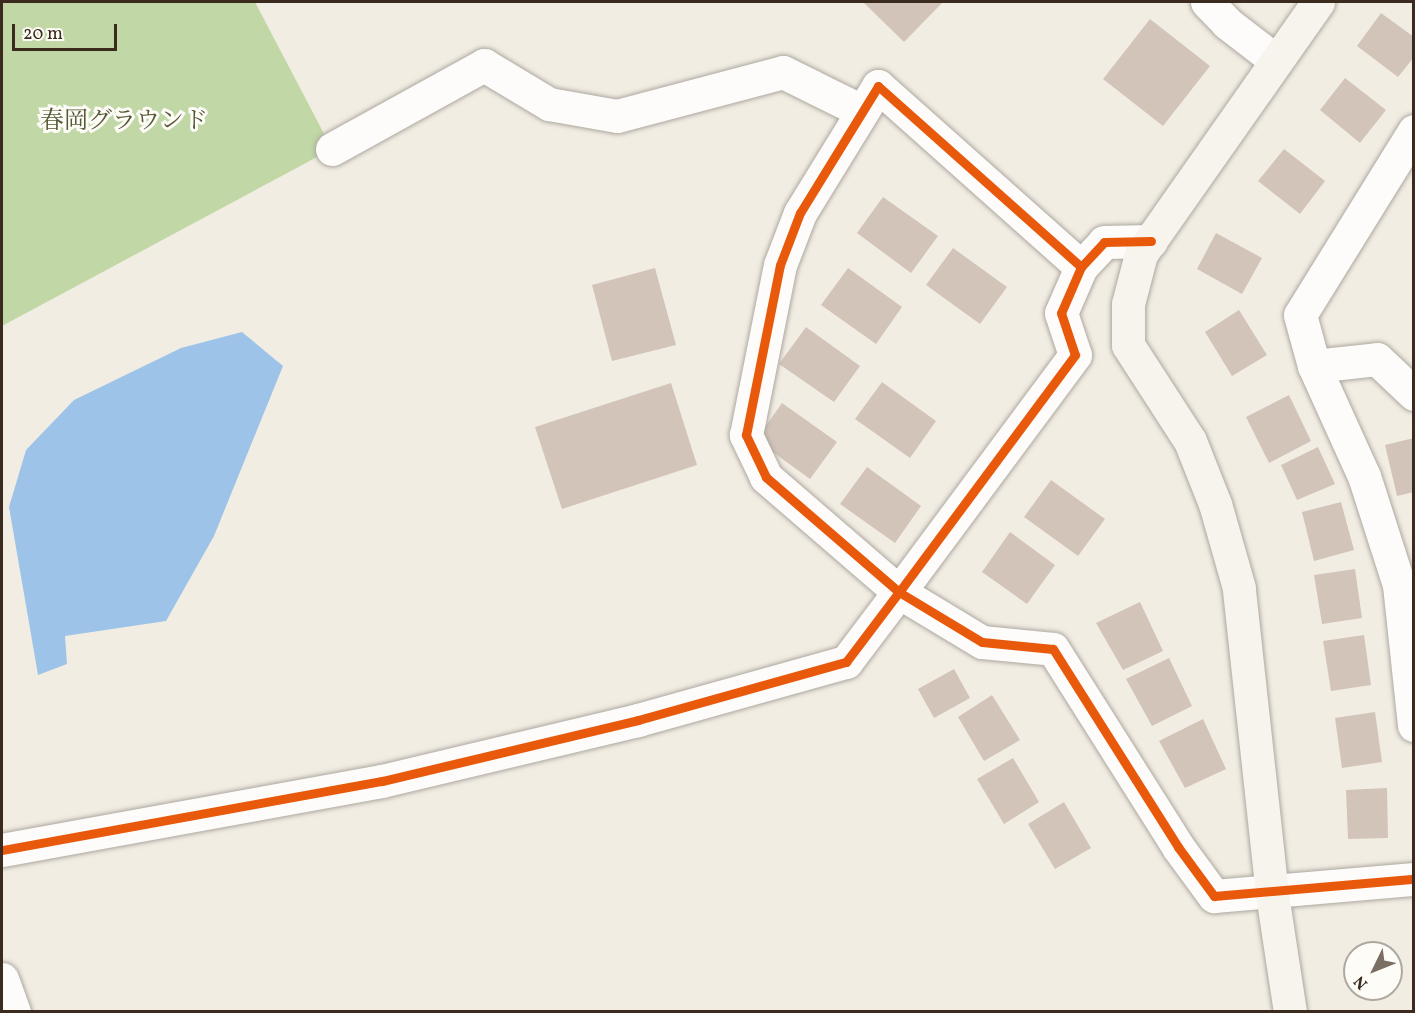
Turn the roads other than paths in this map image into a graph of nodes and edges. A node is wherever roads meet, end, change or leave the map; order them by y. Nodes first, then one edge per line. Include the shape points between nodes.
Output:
1 (1207, 2) edge
2 (1318, 2) edge
3 (1275, 60) junction
4 (862, 111) junction
5 (1413, 131) edge
6 (332, 149) dead end
7 (1151, 241) junction
8 (1082, 267) junction
9 (1314, 366) junction
10 (1413, 394) edge
11 (899, 592) junction
12 (1413, 724) edge
13 (2, 850) edge
14 (1413, 879) edge
15 (1272, 894) junction
16 (2, 979) edge
17 (14, 1011) edge
18 (1290, 1011) edge

1 - 3 street
2 - 3 street
3 - 7 street
4 - 6 street via 783,72 616,116 549,104 484,65
4 - 8 street via 878,86
4 - 11 street via 800,213 780,265 746,435 766,477
5 - 9 street via 1300,315
7 - 8 street via 1104,242
7 - 15 street via 1141,254 1128,304 1128,345 1190,441 1215,504 1239,588
8 - 11 street via 1061,313 1075,355
9 - 10 street via 1377,358
9 - 12 street via 1364,476 1398,585
11 - 13 street via 846,662 638,720 392,778
11 - 15 street via 982,642 1053,649 1178,847 1214,896
14 - 15 street
15 - 18 street
16 - 17 street

